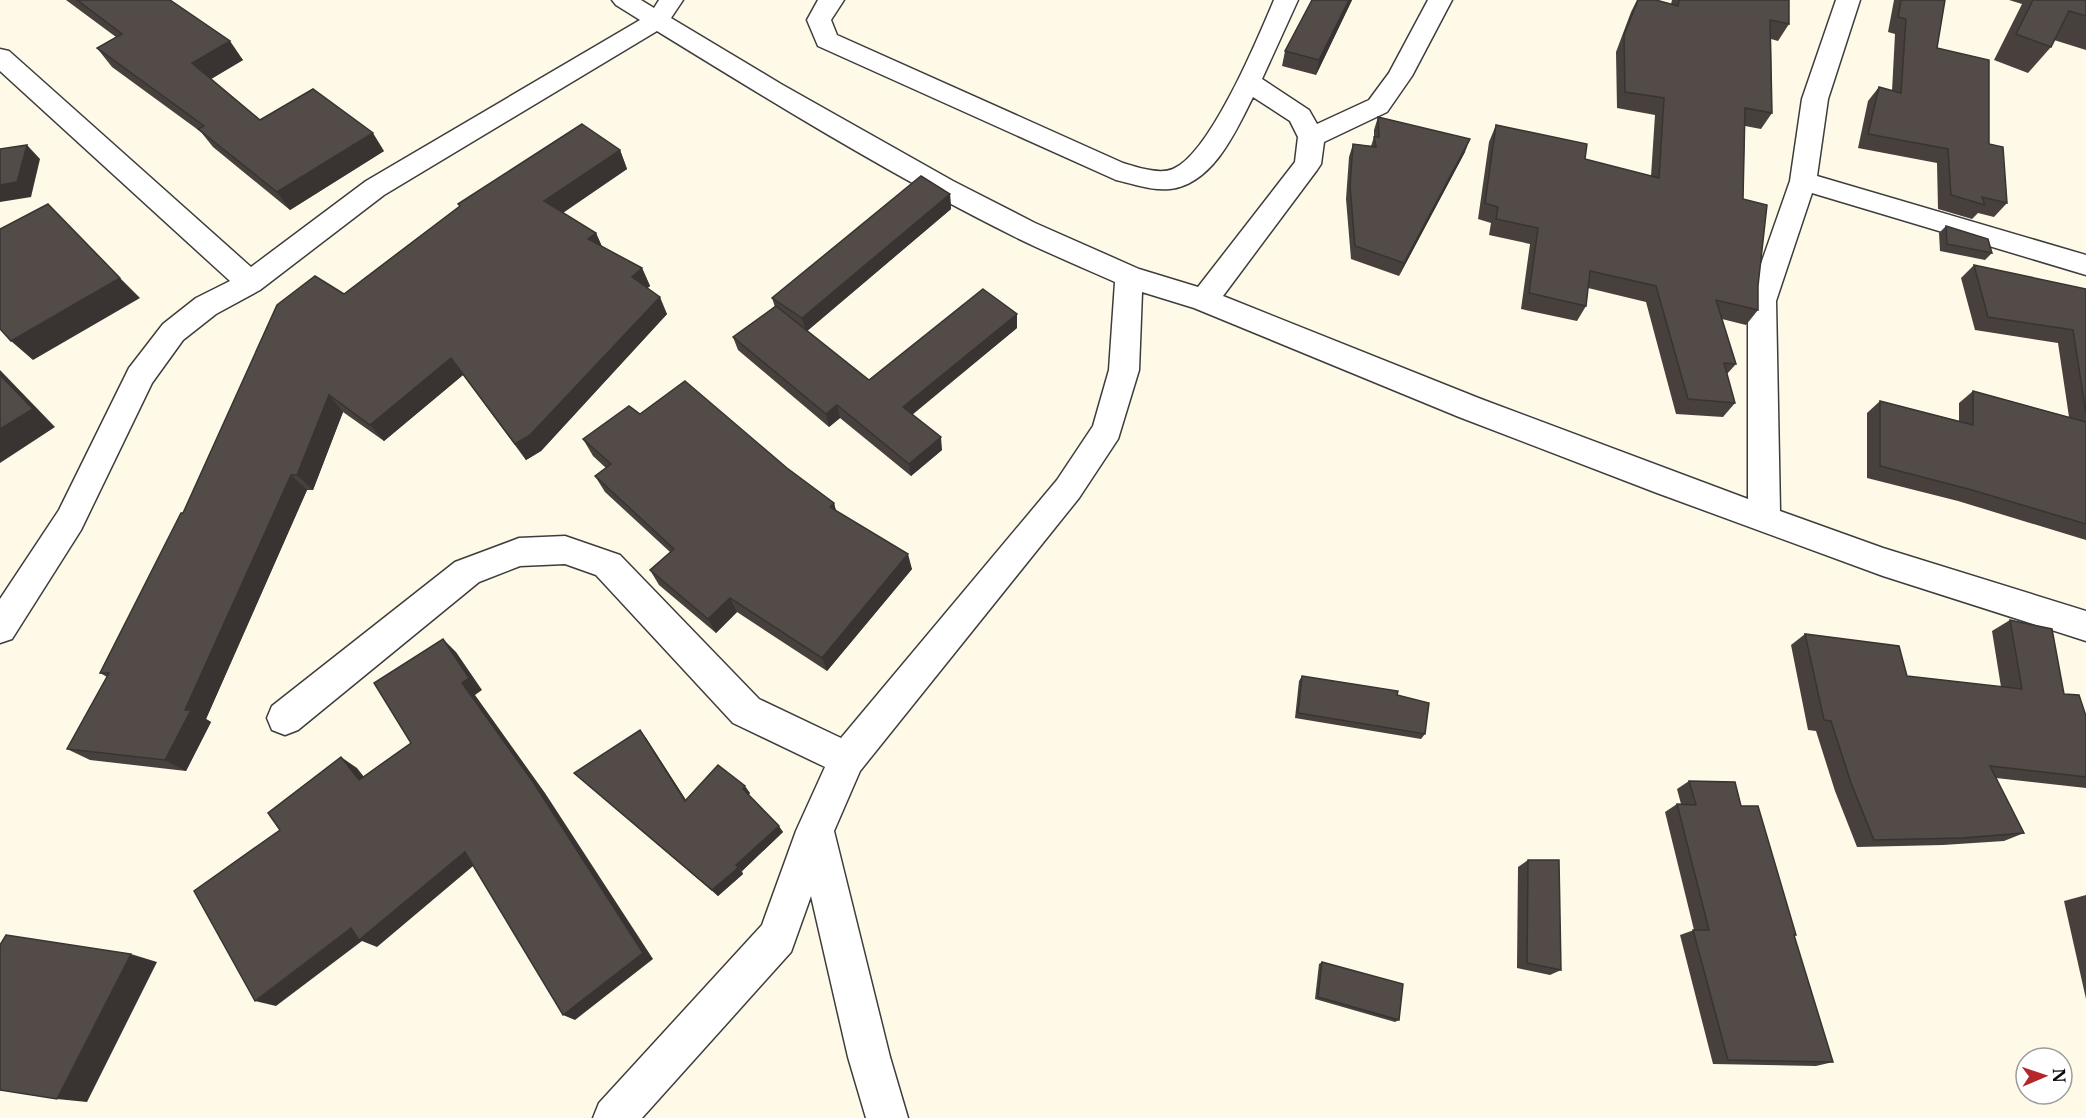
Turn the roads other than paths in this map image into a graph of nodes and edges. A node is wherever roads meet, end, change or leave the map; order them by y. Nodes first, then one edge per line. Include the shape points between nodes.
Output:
1 (624, 0) edge
2 (832, 0) edge
3 (1286, 0) edge
4 (1440, 0) edge
5 (1848, 0) edge
6 (664, 10) edge
7 (0, 57) edge
8 (1250, 83) junction
9 (1311, 137) junction
10 (1803, 181) junction
11 (2086, 265) edge
12 (1130, 277) junction
13 (250, 283) junction
14 (1204, 300) junction
15 (1764, 519) junction
16 (2086, 626) edge
17 (0, 628) edge
18 (285, 718) dead end
19 (847, 759) junction
20 (815, 831) junction
21 (614, 1118) edge
22 (887, 1118) edge

1 - 6 street
2 - 8 street via 819,20 827,40 1116,171 1165,181 1182,178 1198,166
3 - 8 street
4 - 9 street via 1400,76 1378,105
5 - 10 street via 1815,99
6 - 12 street via 772,90 944,188
6 - 13 street via 375,188
7 - 13 street
8 - 9 street via 1300,116
9 - 14 street via 1308,164
10 - 11 street
10 - 15 street via 1762,301
12 - 14 street
12 - 19 street via 1124,370 1107,430 1068,489
13 - 17 street via 206,306 172,332 140,376 70,520
14 - 15 street via 1470,408
15 - 16 street via 1883,562
18 - 19 street via 467,572 519,552 565,550 608,565 746,711
19 - 20 street
20 - 21 street via 777,938
20 - 22 street

